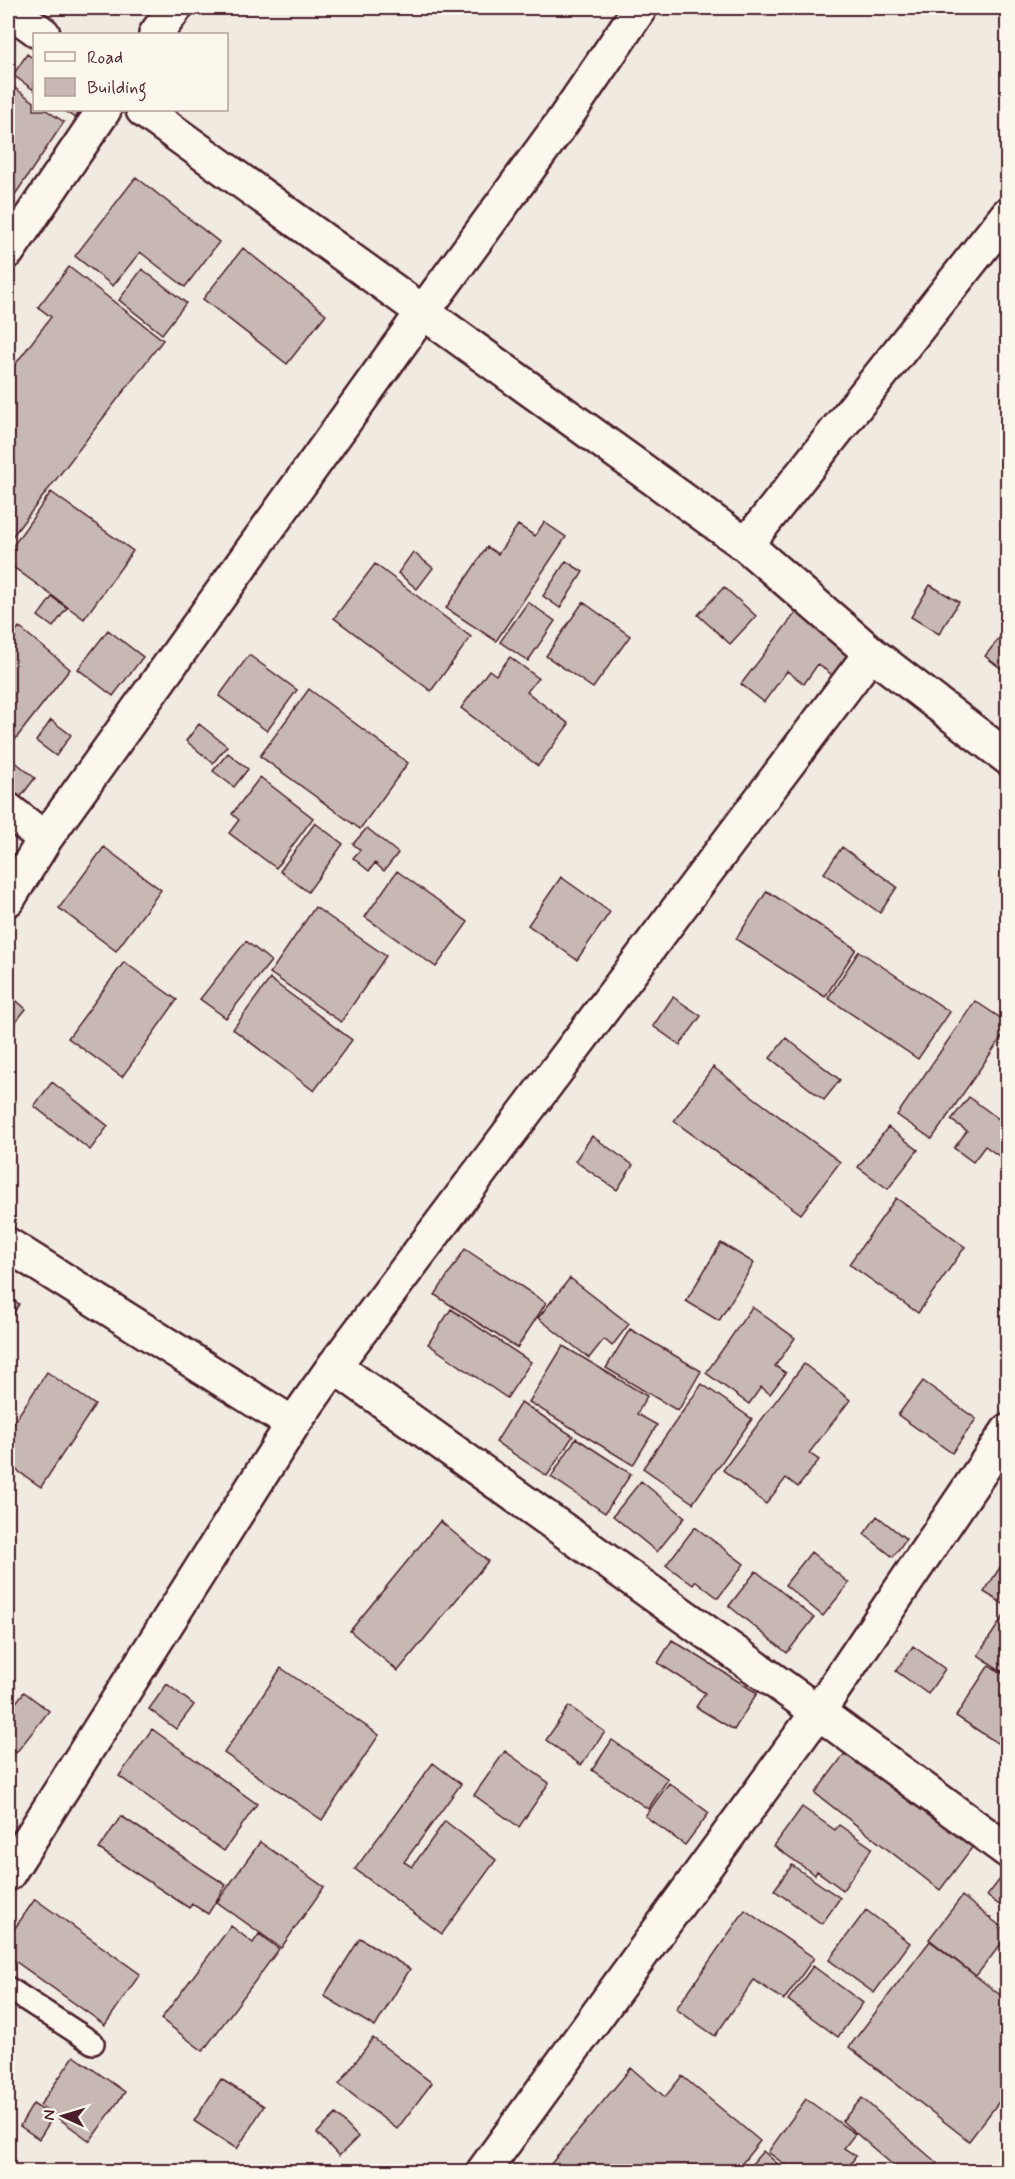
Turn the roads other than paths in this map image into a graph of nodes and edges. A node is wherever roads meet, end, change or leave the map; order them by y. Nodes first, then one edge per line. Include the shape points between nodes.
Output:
1 (175, 8) edge
2 (640, 8) edge
3 (8, 9) edge
4 (42, 33) edge
5 (157, 33) edge
6 (103, 111) edge
7 (144, 111) edge
8 (1008, 214) edge
9 (8, 251) edge
10 (423, 312) junction
11 (747, 545) junction
12 (871, 653) junction
13 (1008, 758) edge
14 (8, 810) edge
15 (45, 839) junction
16 (8, 899) edge
17 (8, 1245) edge
18 (334, 1366) junction
19 (293, 1424) junction
20 (1008, 1431) edge
21 (819, 1712) junction
22 (1008, 1851) edge
23 (8, 1874) edge
24 (8, 1988) edge
25 (93, 2043) dead end
26 (483, 2172) edge

1 - 5 street
2 - 10 street via 561,124
3 - 4 street
6 - 9 street
7 - 10 street
8 - 11 street
10 - 11 street
10 - 15 street
11 - 12 street
12 - 13 street
12 - 18 street
14 - 15 street
15 - 16 street
17 - 19 street
18 - 19 street
18 - 21 street
19 - 23 street
20 - 21 street
21 - 22 street
21 - 26 street
24 - 25 lane

